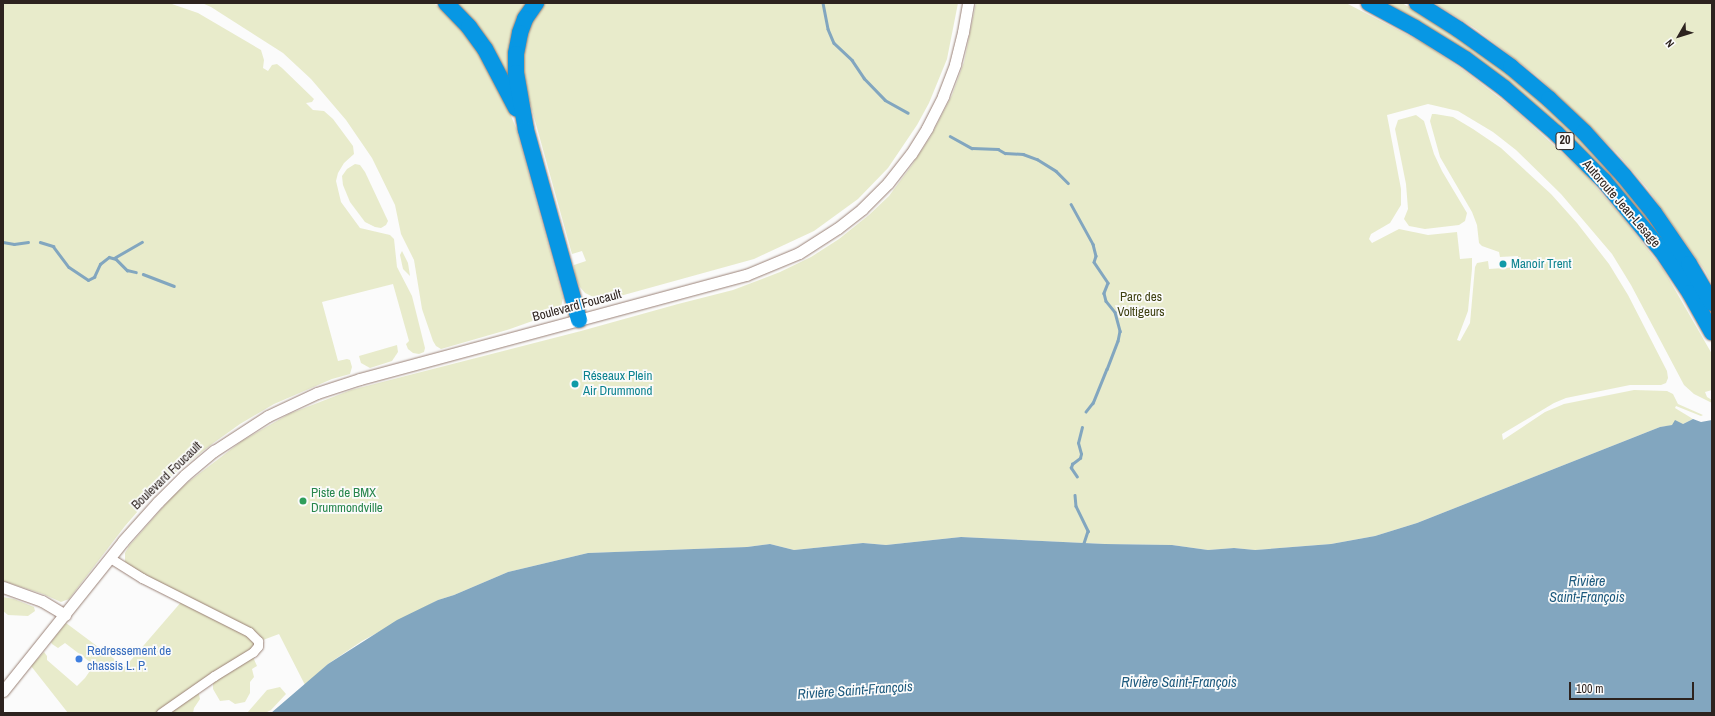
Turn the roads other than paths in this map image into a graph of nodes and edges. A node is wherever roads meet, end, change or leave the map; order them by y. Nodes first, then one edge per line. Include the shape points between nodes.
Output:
1 (446, 3) edge
2 (536, 3) edge
3 (968, 3) edge
4 (1369, 3) edge
5 (1417, 3) edge
6 (526, 130) junction
7 (1712, 303) edge
8 (579, 320) junction
9 (1712, 332) edge
10 (110, 558) junction
11 (3, 587) edge
12 (65, 615) junction
13 (3, 691) edge
14 (161, 713) edge

1 - 6 highway via 469,27 485,49 506,86
2 - 6 highway via 522,26 516,54 516,74
3 - 8 street, Boulevard Foucault via 955,64 934,116 920,141 897,172 857,214 815,244 764,269
4 - 9 highway, Autoroute Jean-Lesage / 20 via 1459,55 1504,88 1556,132 1604,181 1662,251
5 - 7 highway, Autoroute Jean-Lesage / 20 via 1470,37 1511,68 1584,132 1654,213
6 - 8 highway
8 - 10 street, Boulevard Foucault via 360,379 317,393 281,409 231,438 194,467 158,502
10 - 12 street, Boulevard Foucault
10 - 14 street via 142,578 249,632 258,641 258,646 253,652
11 - 12 street via 42,601
12 - 13 street, Boulevard Foucault

